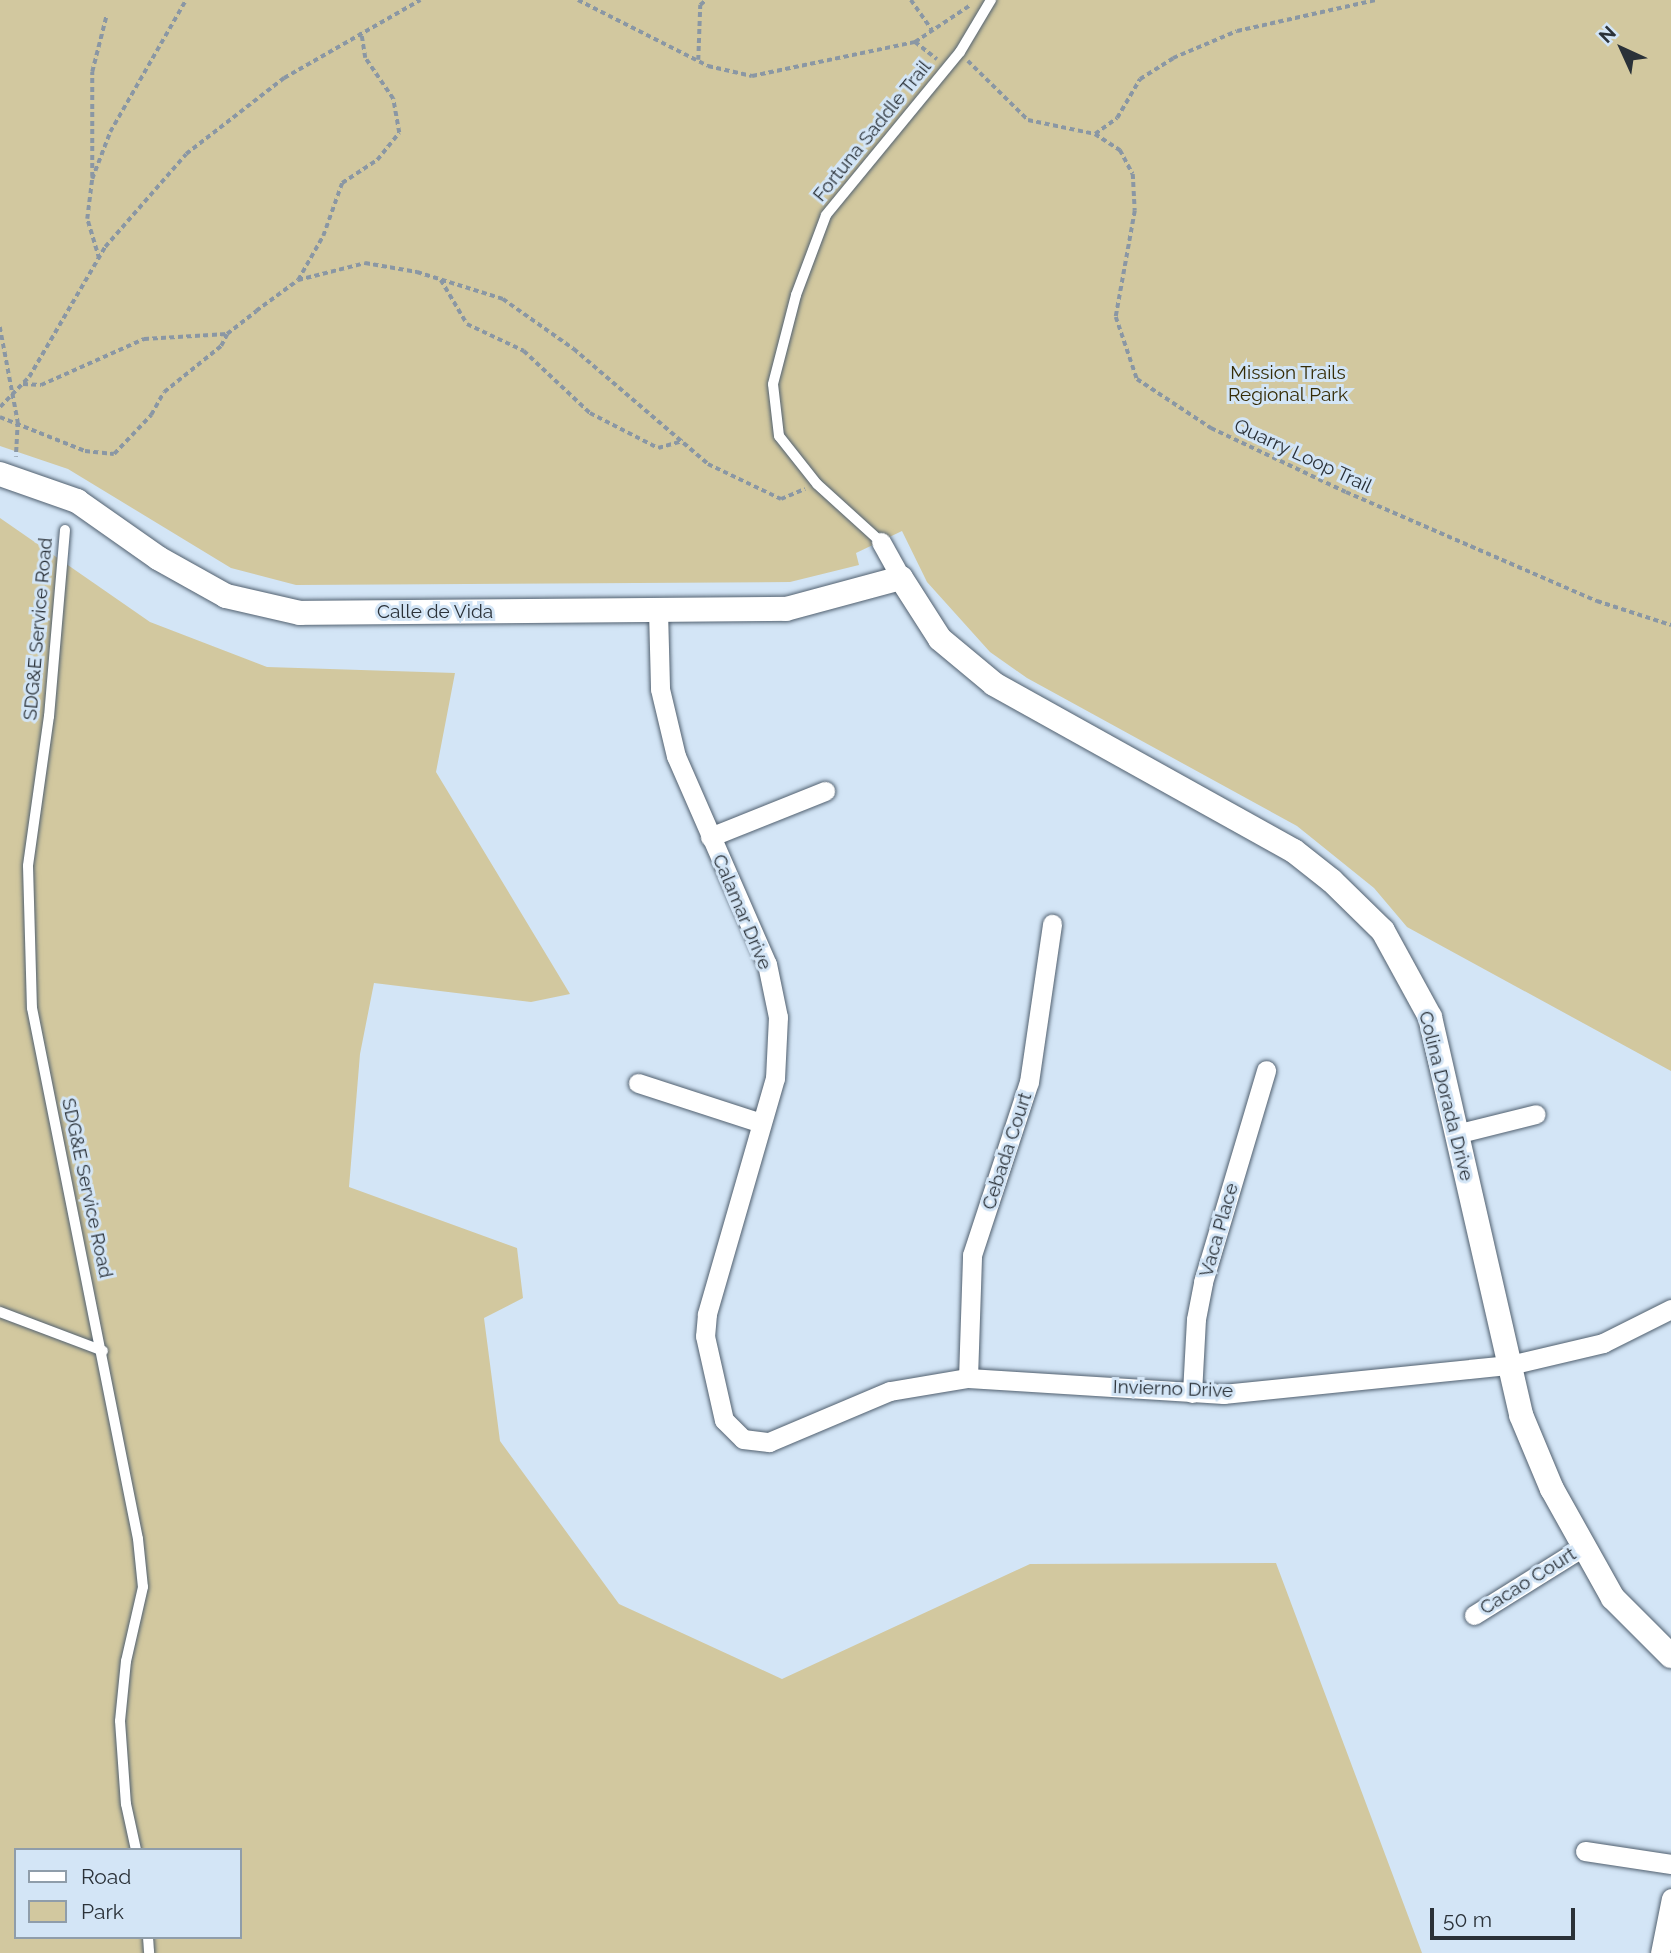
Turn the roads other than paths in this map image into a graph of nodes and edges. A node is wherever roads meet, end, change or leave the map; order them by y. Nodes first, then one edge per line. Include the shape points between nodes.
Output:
1 (991, 0) edge
2 (7, 475) edge
3 (65, 530) dead end
4 (881, 542) joint
5 (901, 579) junction
6 (658, 610) junction
7 (825, 791) dead end
8 (710, 837) junction
9 (1052, 924) dead end
10 (1266, 1070) dead end
11 (638, 1083) dead end
12 (1536, 1114) dead end
13 (761, 1123) junction
14 (1456, 1134) junction
15 (1671, 1309) edge
16 (0, 1312) edge
17 (103, 1351) junction
18 (1510, 1365) junction
19 (968, 1378) junction
20 (1192, 1393) junction
21 (724, 1420) joint
22 (1583, 1547) junction
23 (1474, 1615) dead end
24 (1671, 1656) edge
25 (136, 1848) edge
26 (1585, 1851) dead end
27 (1671, 1864) edge
28 (1671, 1898) edge
29 (1660, 1953) edge

1 - 4 lane, Fortuna Saddle Trail via 960,52 826,215 796,295 773,384 779,436 817,484
2 - 6 street, Calle de Vida via 77,501 158,558 226,596 300,613
3 - 17 lane, SDG&E Service Road via 49,716 28,866 32,1008
4 - 5 street, Colina Dorada Drive
5 - 6 street, Calle de Vida via 786,609
5 - 14 street, Colina Dorada Drive via 940,639 994,684 1294,851 1383,931 1430,1017
6 - 8 street, Calamar Drive via 660,689 676,756
7 - 8 street
8 - 13 street, Calamar Drive via 767,964 778,1017 775,1078
9 - 19 street, Cebada Court via 1030,1082 972,1255
10 - 20 street, Vaca Place via 1203,1282
11 - 13 street
12 - 14 street
13 - 21 street, Calamar Drive via 707,1314 705,1336
14 - 18 street, Colina Dorada Drive
15 - 18 street, Invierno Drive via 1603,1343
16 - 17 lane
17 - 25 lane, SDG&E Service Road via 143,1587 126,1661 120,1721 126,1804
18 - 20 street, Invierno Drive via 1223,1394
18 - 22 street, Colina Dorada Drive via 1521,1415
19 - 20 street, Invierno Drive
19 - 21 street, Invierno Drive via 890,1391 769,1442 743,1439
22 - 23 street, Cacao Court
22 - 24 street, Colina Dorada Drive via 1614,1598
26 - 27 street
28 - 29 street

